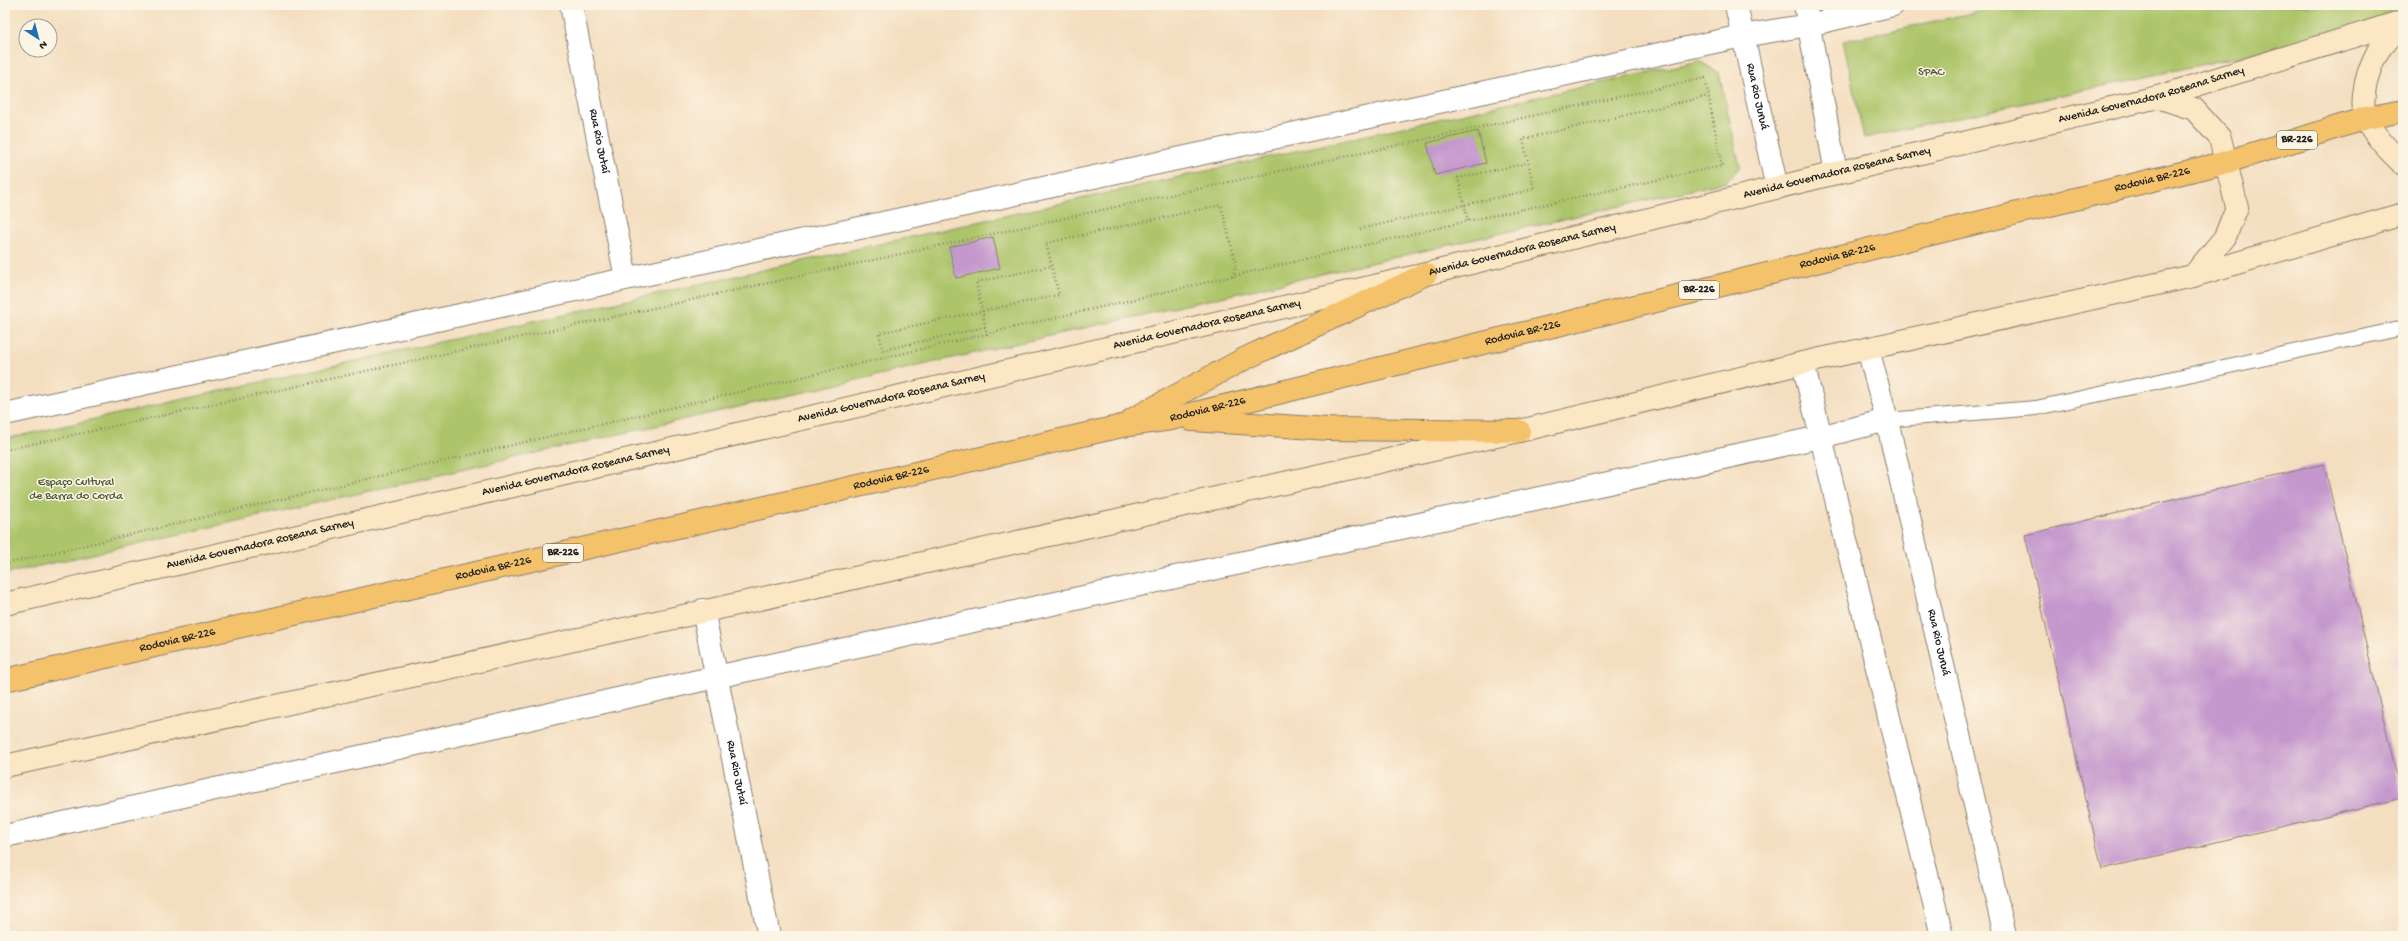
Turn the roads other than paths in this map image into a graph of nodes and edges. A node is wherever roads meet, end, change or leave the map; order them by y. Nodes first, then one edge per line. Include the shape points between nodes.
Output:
1 (570, 5) edge
2 (1736, 5) edge
3 (1893, 5) edge
4 (1807, 15) edge
5 (2403, 21) edge
6 (1742, 36) junction
7 (2158, 97) junction
8 (2403, 111) edge
9 (2366, 118) junction
10 (2227, 162) junction
11 (2403, 164) edge
12 (1836, 173) junction
13 (1777, 188) junction
14 (2403, 214) edge
15 (1426, 274) junction
16 (2194, 276) junction
17 (626, 278) junction
18 (2403, 328) edge
19 (1868, 349) junction
20 (1803, 363) junction
21 (6, 407) edge
22 (1171, 419) junction
23 (1887, 420) junction
24 (1122, 426) junction
25 (1519, 431) junction
26 (1820, 437) junction
27 (5, 604) edge
28 (703, 610) junction
29 (716, 677) junction
30 (5, 680) edge
31 (5, 766) edge
32 (5, 836) edge
33 (769, 936) edge
34 (1942, 936) edge
35 (2005, 936) edge

1 - 17 street, Rua Rio Jutaí
2 - 6 street, Rua Rio Juruá
3 - 4 street
4 - 6 street
4 - 12 street
5 - 7 main road, Avenida Governadora Roseana Sarney
5 - 9 main road via 2378,52 2366,82
6 - 13 street, Rua Rio Juruá
6 - 17 street
7 - 10 main road via 2194,109 2220,138
7 - 12 main road, Avenida Governadora Roseana Sarney
8 - 9 highway, Rodovia BR-226 / BR-226
9 - 10 highway, Rodovia BR-226 / BR-226
9 - 11 main road via 2382,142
10 - 16 main road via 2238,207 2225,237
10 - 22 highway, Rodovia BR-226 / BR-226
12 - 13 main road, Avenida Governadora Roseana Sarney
13 - 15 main road, Avenida Governadora Roseana Sarney
14 - 16 main road
15 - 24 highway via 1246,358
15 - 27 main road, Avenida Governadora Roseana Sarney
16 - 19 main road
17 - 21 street
18 - 23 lane via 2036,408
19 - 20 main road
19 - 23 street, Rua Rio Juruá
20 - 25 main road
20 - 26 street
22 - 24 highway, Rodovia BR-226 / BR-226
22 - 25 highway via 1329,428
23 - 26 street
23 - 35 street, Rua Rio Juruá
24 - 30 highway, Rodovia BR-226 / BR-226
25 - 28 main road
26 - 29 street
26 - 34 street
28 - 29 street, Rua Rio Jutaí
28 - 31 main road
29 - 32 street
29 - 33 street, Rua Rio Jutaí

